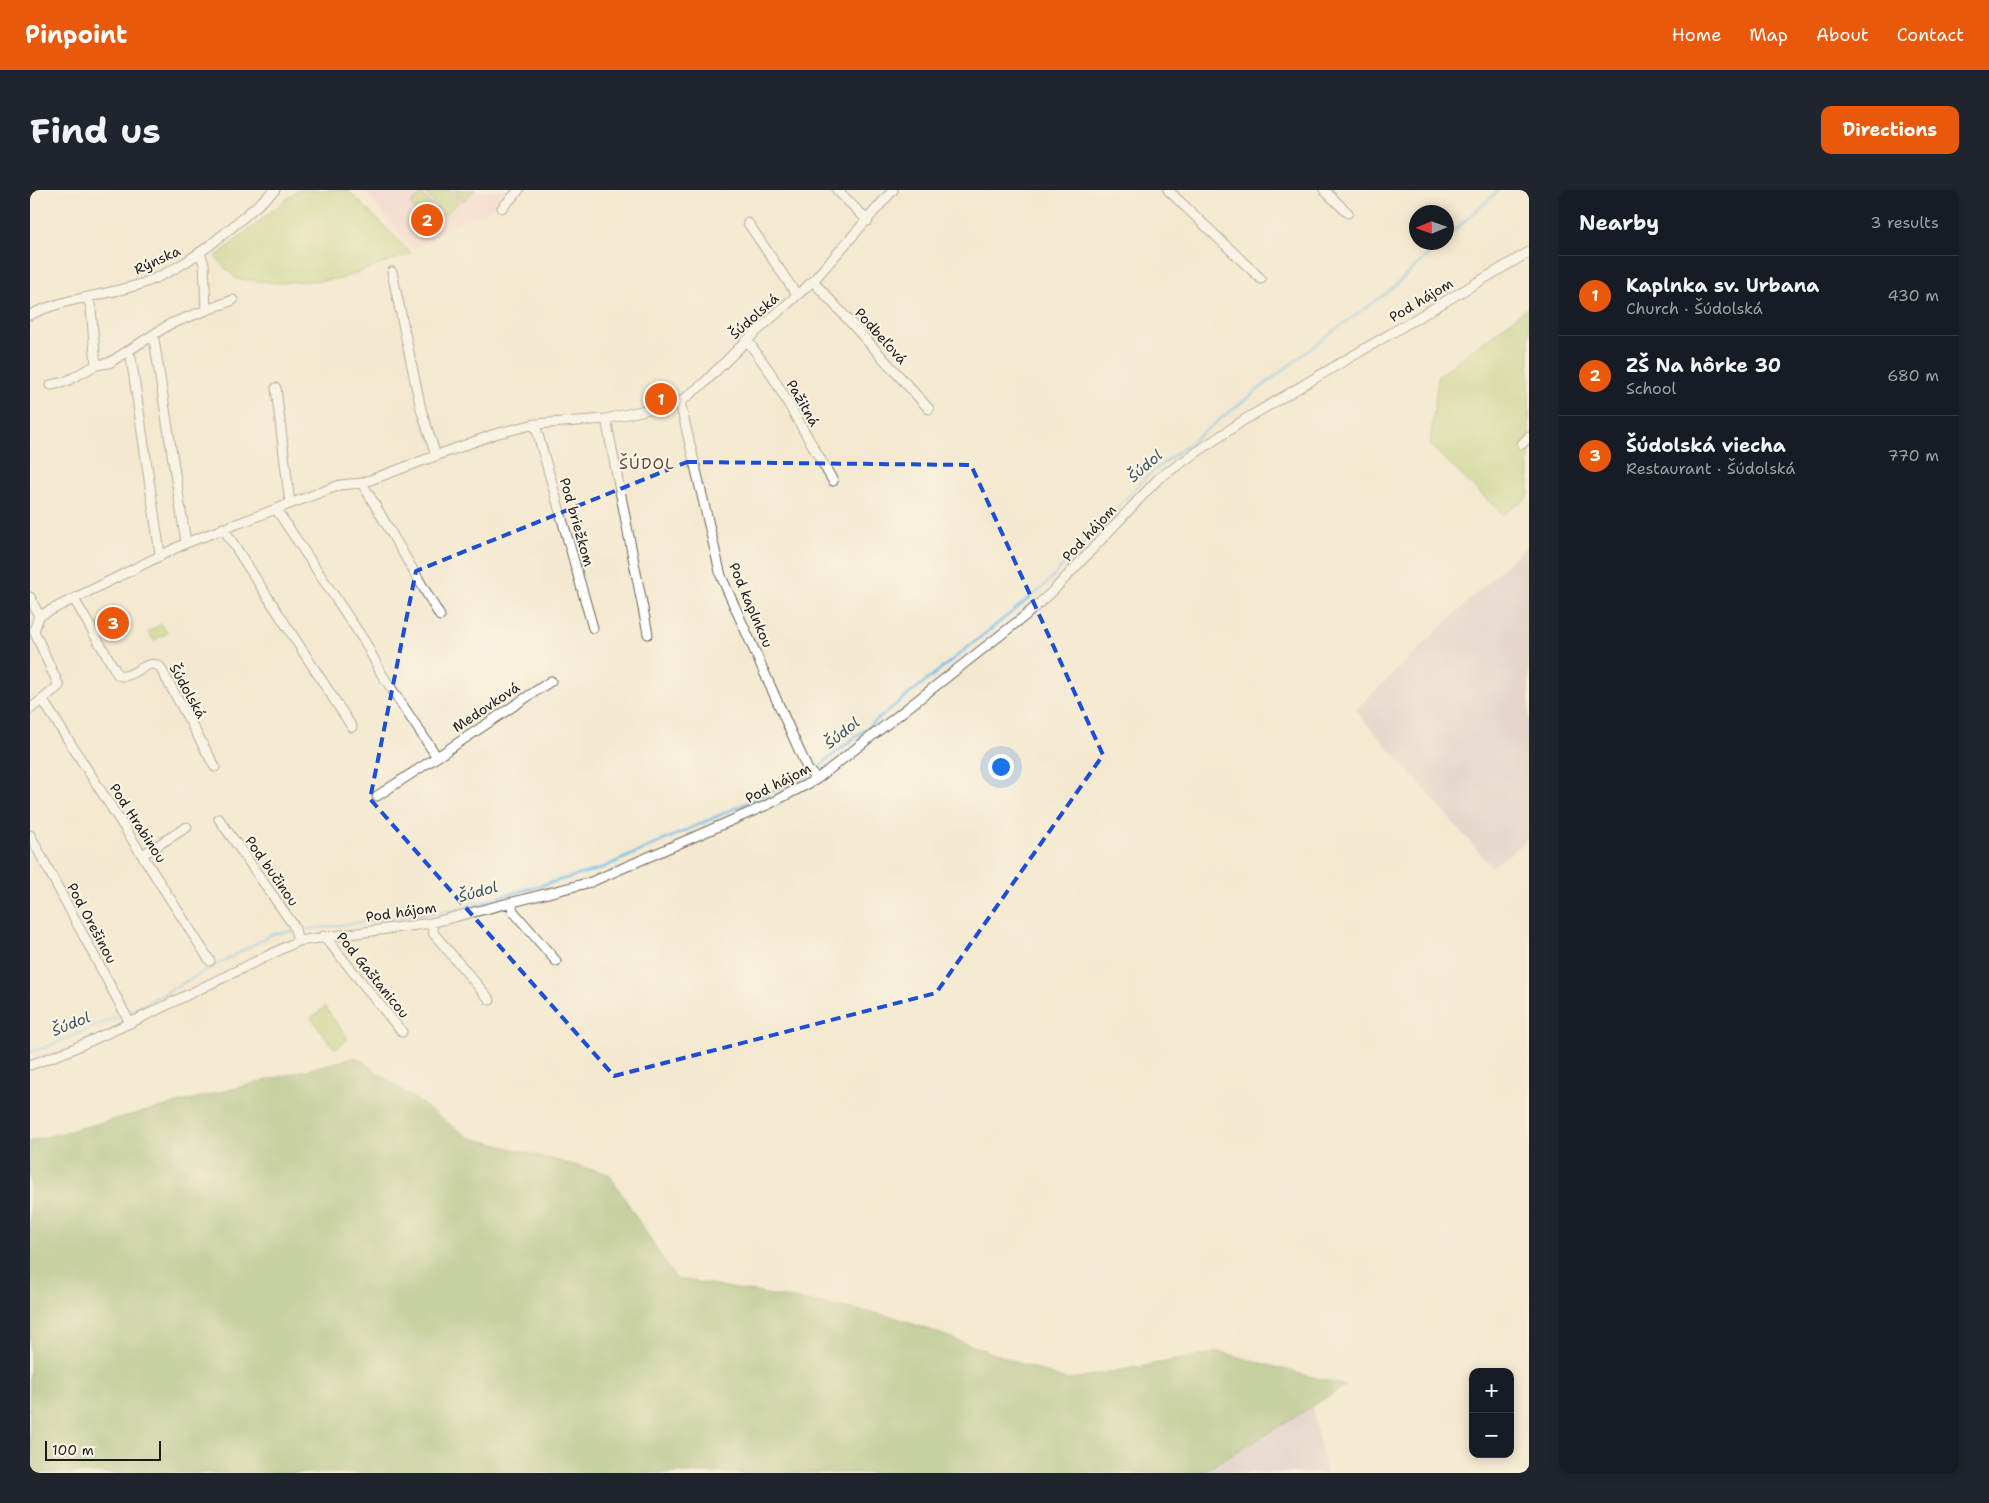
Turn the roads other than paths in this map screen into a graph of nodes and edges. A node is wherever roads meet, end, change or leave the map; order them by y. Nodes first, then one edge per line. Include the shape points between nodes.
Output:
1 (275, 190) edge
2 (520, 190) edge
3 (837, 190) edge
4 (893, 190) edge
5 (1168, 190) edge
6 (1324, 190) edge
7 (502, 208) dead end
8 (1348, 213) dead end
9 (868, 221) junction
10 (748, 223) dead end
11 (1529, 252) edge
12 (200, 253) junction
13 (392, 272) dead end
14 (1260, 279) dead end
15 (813, 281) junction
16 (797, 295) junction
17 (88, 298) junction
18 (233, 300) dead end
19 (206, 309) junction
20 (30, 315) edge
21 (154, 340) dead end
22 (747, 340) junction
23 (131, 358) dead end
24 (96, 365) junction
25 (51, 385) dead end
26 (276, 388) dead end
27 (680, 402) junction
28 (929, 409) dead end
29 (606, 419) junction
30 (535, 424) junction
31 (1529, 438) edge
32 (1522, 444) dead end
33 (436, 456) junction
34 (833, 481) dead end
35 (362, 483) junction
36 (290, 504) junction
37 (276, 509) junction
38 (223, 528) junction
39 (186, 543) junction
40 (160, 554) junction
41 (30, 597) edge
42 (74, 598) junction
43 (39, 616) junction
44 (440, 616) dead end
45 (593, 628) dead end
46 (648, 634) dead end
47 (551, 681) dead end
48 (42, 699) junction
49 (30, 709) edge
50 (352, 727) dead end
51 (436, 757) junction
52 (215, 768) dead end
53 (814, 775) junction
54 (377, 796) dead end
55 (219, 819) dead end
56 (187, 828) dead end
57 (30, 835) edge
58 (142, 855) junction
59 (512, 904) junction
60 (431, 923) junction
61 (296, 934) junction
62 (324, 936) junction
63 (210, 961) dead end
64 (556, 961) dead end
65 (490, 1000) dead end
66 (130, 1023) junction
67 (402, 1032) dead end
68 (30, 1065) edge

1 - 12 street, Rýnska
2 - 7 street
3 - 9 street
4 - 9 street, Šúdolská
5 - 14 street
6 - 8 street
9 - 15 street, Šúdolská
10 - 16 street
11 - 53 street, Pod hájom via 1244,420 1159,478 1052,592 1026,615
12 - 17 street, Rýnska via 141,284
12 - 19 street via 204,264
13 - 33 street via 421,409
15 - 16 street, Šúdolská
15 - 28 street, Podbeľová
16 - 22 street, Šúdolská
17 - 20 street, Rýnska via 51,306
17 - 24 street
18 - 19 street
19 - 24 street via 154,333 114,361
21 - 39 street
22 - 27 street, Šúdolská via 704,384
22 - 34 street, Pažitná via 770,372
23 - 40 street
24 - 25 street via 65,382
26 - 36 street
27 - 29 street, Šúdolská
27 - 53 street, Pod kaplnkou via 721,576
29 - 30 street, Šúdolská
29 - 46 street
30 - 33 street, Šúdolská via 495,434
30 - 45 street, Pod briežkom
31 - 32 street
33 - 35 street, Šúdolská
35 - 36 street, Šúdolská via 340,485
35 - 44 street
36 - 37 street, Šúdolská
37 - 38 street, Šúdolská
37 - 51 street via 365,642 381,673
38 - 39 street, Šúdolská
38 - 50 street
39 - 40 street, Šúdolská
40 - 42 street, Šúdolská
41 - 43 street
42 - 43 street, Šúdolská
42 - 52 street, Šúdolská via 118,675 129,675 150,664 160,667
43 - 48 street via 34,631 59,686
47 - 51 street, Medovková
48 - 49 street
48 - 58 street, Pod Hrabinou
51 - 54 street, Medovková
53 - 59 street, Pod hájom via 768,805 591,882
55 - 61 street, Pod bučinou
56 - 58 street
57 - 66 street, Pod Orešinou
58 - 63 street, Pod Hrabinou
59 - 60 street, Pod hájom
59 - 64 street via 513,911
60 - 62 street, Pod hájom
60 - 65 street via 434,934
61 - 62 street, Pod hájom
61 - 66 street, Pod hájom
62 - 67 street, Pod Gaštanicou
66 - 68 street, Pod hájom via 68,1052

